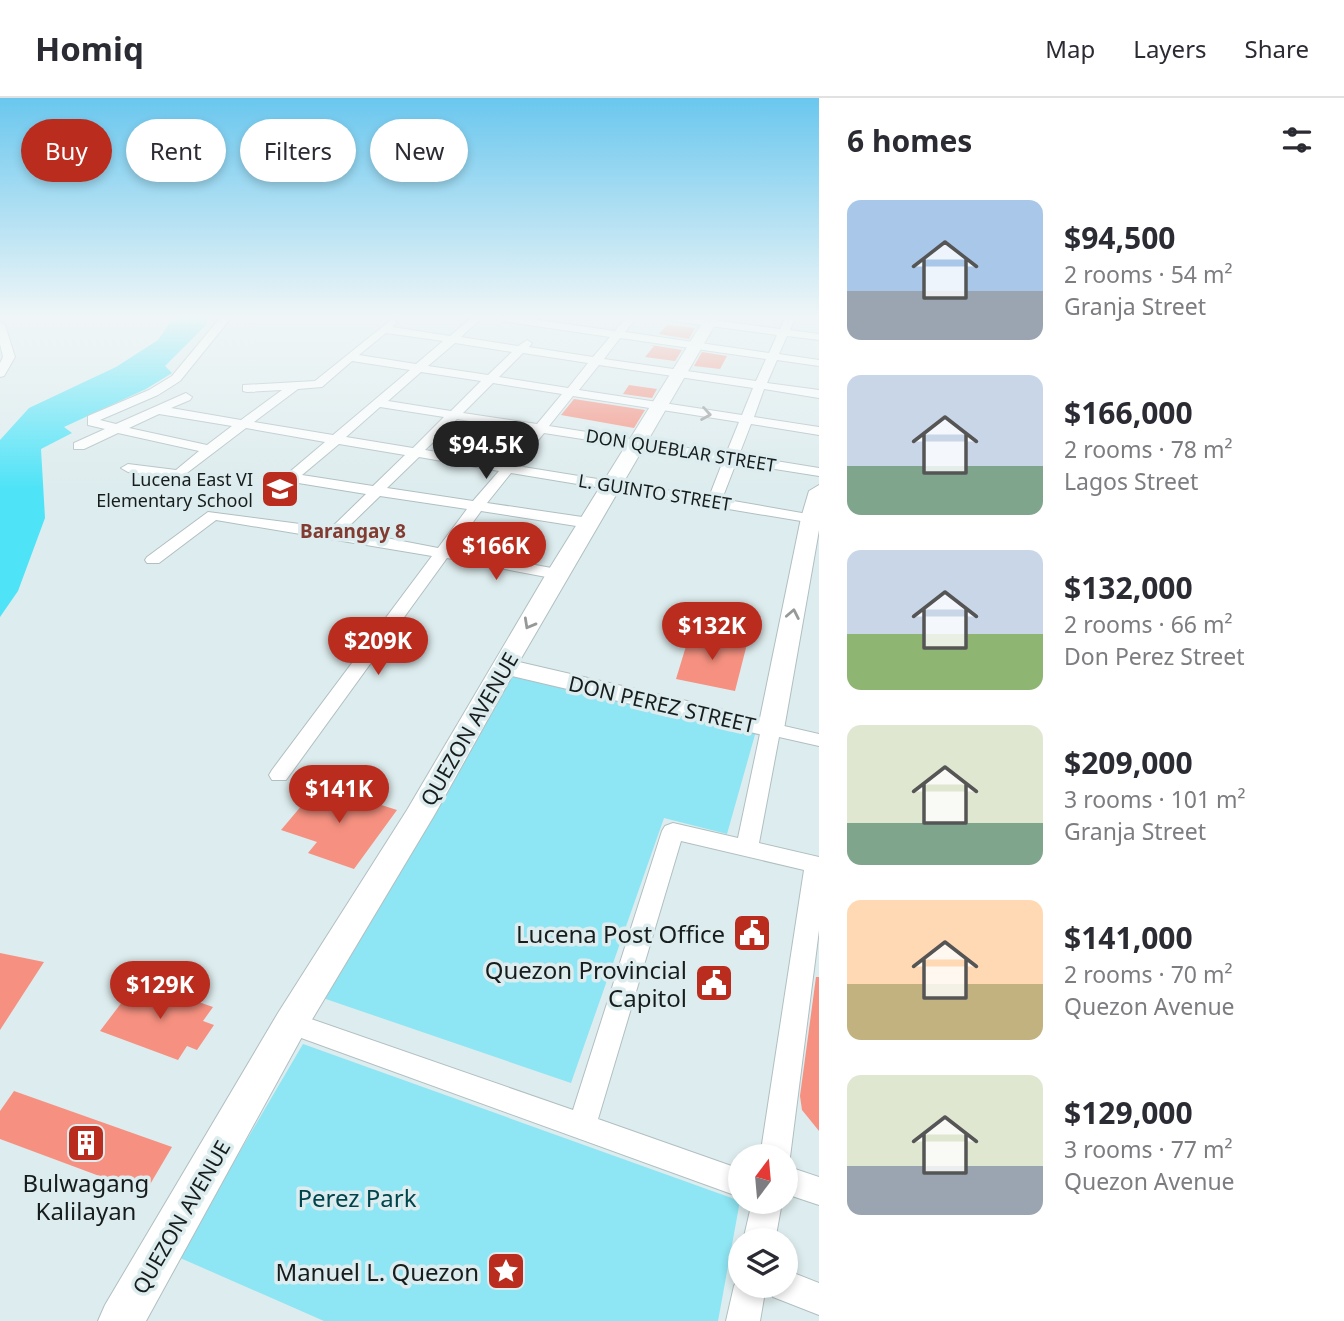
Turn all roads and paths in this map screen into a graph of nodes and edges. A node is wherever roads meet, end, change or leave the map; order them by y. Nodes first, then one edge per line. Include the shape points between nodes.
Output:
1 (178, 375) edge
2 (328, 375) edge
3 (408, 375) edge
4 (459, 375) edge
5 (494, 375) edge
6 (584, 375) edge
7 (678, 375) edge
8 (693, 375) edge
9 (764, 375) edge
10 (489, 380) junction
11 (760, 385) junction
12 (295, 386) junction
13 (247, 387) dead end
14 (569, 393) junction
15 (819, 394) edge
16 (186, 397) dead end
17 (376, 403) junction
18 (659, 407) junction
19 (159, 410) junction
20 (453, 415) junction
21 (746, 420) junction
22 (243, 425) junction
23 (541, 428) junction
24 (117, 429) junction
25 (819, 431) edge
26 (335, 439) junction
27 (638, 442) junction
28 (79, 446) dead end
29 (145, 448) junction
30 (209, 449) junction
31 (419, 452) junction
32 (732, 457) junction
33 (509, 467) junction
34 (819, 472) edge
35 (612, 485) junction
36 (378, 491) junction
37 (819, 491) edge
38 (714, 502) junction
39 (477, 506) junction
40 (815, 519) edge
41 (589, 523) junction
42 (334, 533) junction
43 (440, 554) junction
44 (153, 560) dead end
45 (557, 574) junction
46 (506, 667) junction
47 (771, 729) junction
48 (819, 740) edge
49 (279, 775) dead end
50 (747, 847) junction
51 (818, 865) edge
52 (291, 1023) junction
53 (582, 1126) junction
54 (777, 1144) edge
55 (728, 1179) edge
56 (798, 1184) edge
57 (819, 1191) edge
58 (798, 1291) edge
59 (748, 1298) edge
60 (819, 1299) edge
61 (121, 1321) edge
62 (743, 1321) edge

1 - 24 street via 92,419
2 - 12 street via 318,384
3 - 17 street
4 - 10 street
5 - 10 street
6 - 14 street
7 - 18 main road, QUEZON AVENUE
8 - 11 street
9 - 11 street
10 - 14 street
10 - 20 street
11 - 15 street
11 - 21 street
12 - 13 street
12 - 22 street
14 - 18 street
14 - 23 street
16 - 19 street
17 - 20 street, DON QUEBLAR STREET
17 - 26 street
18 -> 21 street
18 - 27 main road, QUEZON AVENUE
19 - 22 street, L. GUINTO STREET
19 - 24 street
20 - 23 street, DON QUEBLAR STREET
20 - 31 street
21 - 25 street
21 - 32 street
22 - 26 street, L. GUINTO STREET
22 - 30 street
23 - 27 street, DON QUEBLAR STREET
23 - 33 street
24 - 28 street
24 - 29 street
26 - 31 street, L. GUINTO STREET
26 - 36 street via 291,478
27 - 32 street, DON QUEBLAR STREET
27 - 35 main road, QUEZON AVENUE
29 - 30 street
29 - 30 street via 128,468 179,475
31 - 33 street, L. GUINTO STREET
31 - 36 street
32 - 34 street, DON QUEBLAR STREET
32 - 38 street
33 - 35 street, L. GUINTO STREET
33 - 39 street
35 - 38 street, L. GUINTO STREET
35 - 41 main road, QUEZON AVENUE
36 - 39 street
36 - 42 street
37 - 40 main road
38 - 40 street, L. GUINTO STREET
39 - 41 street
39 - 43 street
47 -> 40 main road
41 - 45 main road, QUEZON AVENUE
42 - 43 street
42 - 44 street via 213,515
43 - 45 street
43 - 49 street
45 -> 46 main road, QUEZON AVENUE
46 - 47 main road, DON PEREZ STREET
46 - 52 main road, QUEZON AVENUE
47 - 48 street, DON PEREZ STREET
47 - 50 street
50 - 51 street
50 - 53 street via 673,831
51 - 54 street
52 - 53 street
52 - 61 main road, QUEZON AVENUE
53 - 55 street
56 - 57 street
58 - 60 street
59 - 62 street

